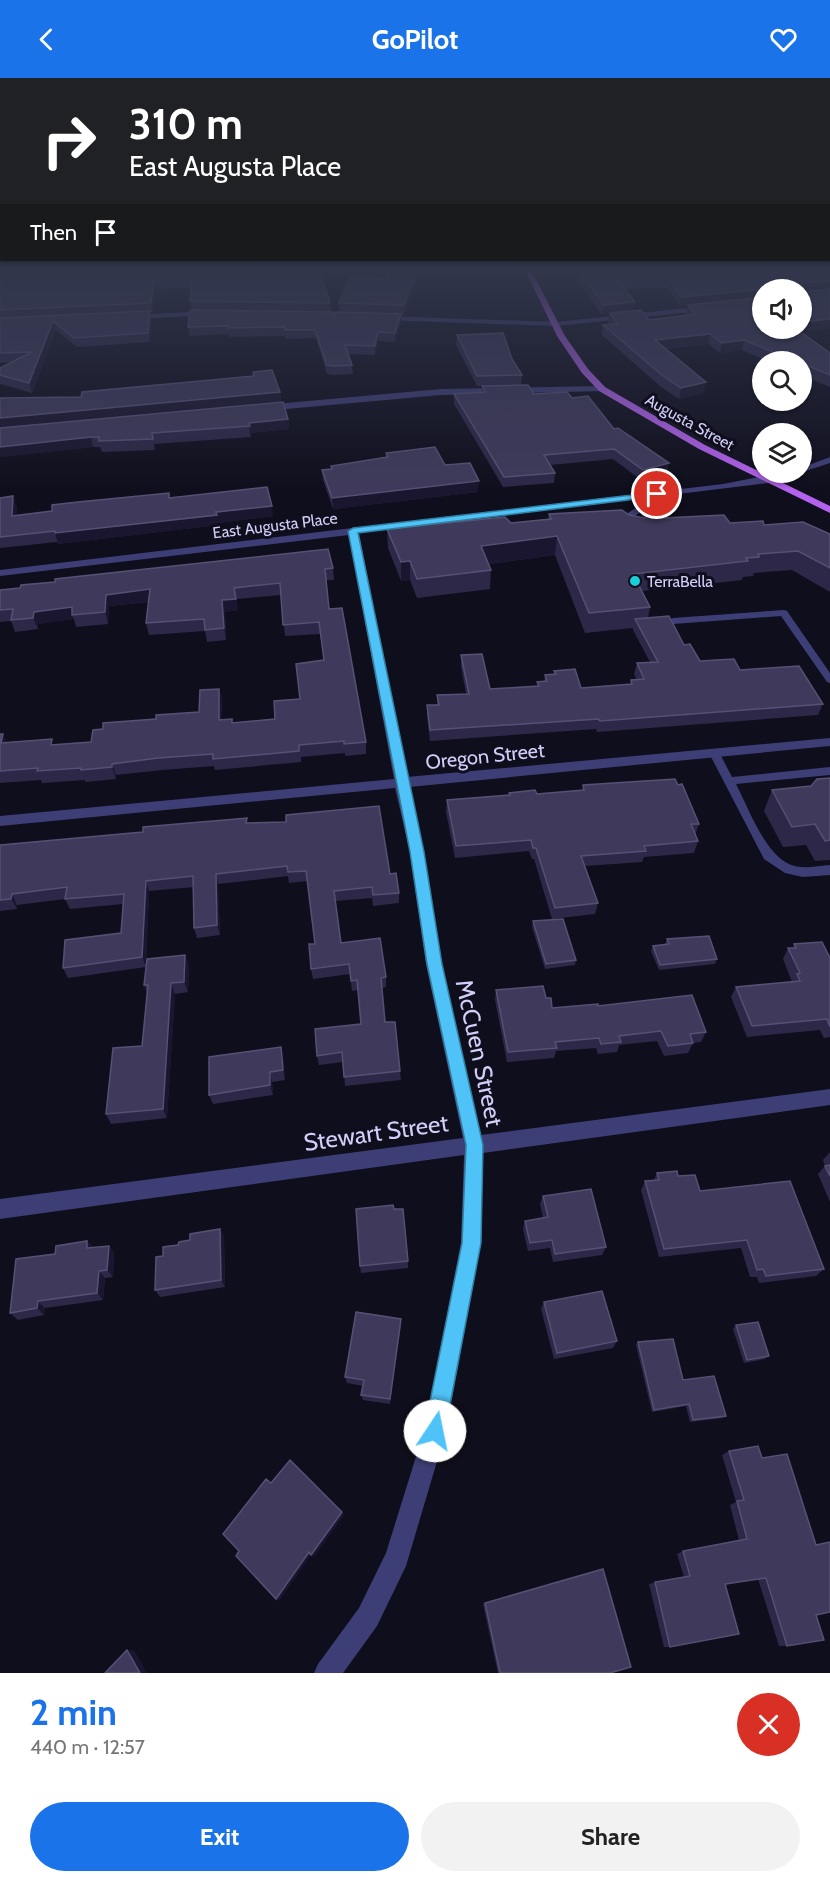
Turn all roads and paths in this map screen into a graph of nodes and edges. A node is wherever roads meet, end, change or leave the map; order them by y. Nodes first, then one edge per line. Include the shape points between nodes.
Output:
1 (566, 342) edge
2 (602, 389) junction
3 (250, 410) edge
4 (830, 460) edge
5 (812, 467) edge
6 (752, 472) edge
7 (752, 482) edge
8 (774, 483) edge
9 (635, 497) junction
10 (643, 507) junction
11 (830, 510) edge
12 (353, 531) junction
13 (657, 532) edge
14 (639, 533) edge
15 (0, 573) edge
16 (673, 621) edge
17 (830, 680) edge
18 (830, 742) edge
19 (714, 753) junction
20 (830, 771) edge
21 (729, 781) junction
22 (403, 783) junction
23 (0, 821) edge
24 (830, 870) edge
25 (830, 1097) edge
26 (474, 1145) junction
27 (0, 1209) edge
28 (327, 1673) edge

1 - 2 main road, Augusta Street
2 - 3 street via 441,392
2 - 6 main road, Augusta Street via 660,425
4 - 5 street, East Augusta Place
7 - 9 street, East Augusta Place
8 - 11 main road, Augusta Street
9 - 10 lane
9 - 12 street, East Augusta Place
10 - 13 lane via 664,522
10 - 14 lane via 623,520 629,530
12 - 15 street, East Augusta Place
12 - 22 street, McCuen Street
16 - 17 lane via 784,613
18 - 19 street, Oregon Street
19 - 21 lane
19 - 22 street, Oregon Street
20 - 21 lane
21 - 24 lane via 768,856 785,868 803,872
22 - 23 street, Oregon Street
22 - 26 street, McCuen Street via 434,964
25 - 26 street, Stewart Street
26 - 27 street, Stewart Street
26 - 28 street, McCuen Street via 471,1243 435,1431 397,1557 368,1617

